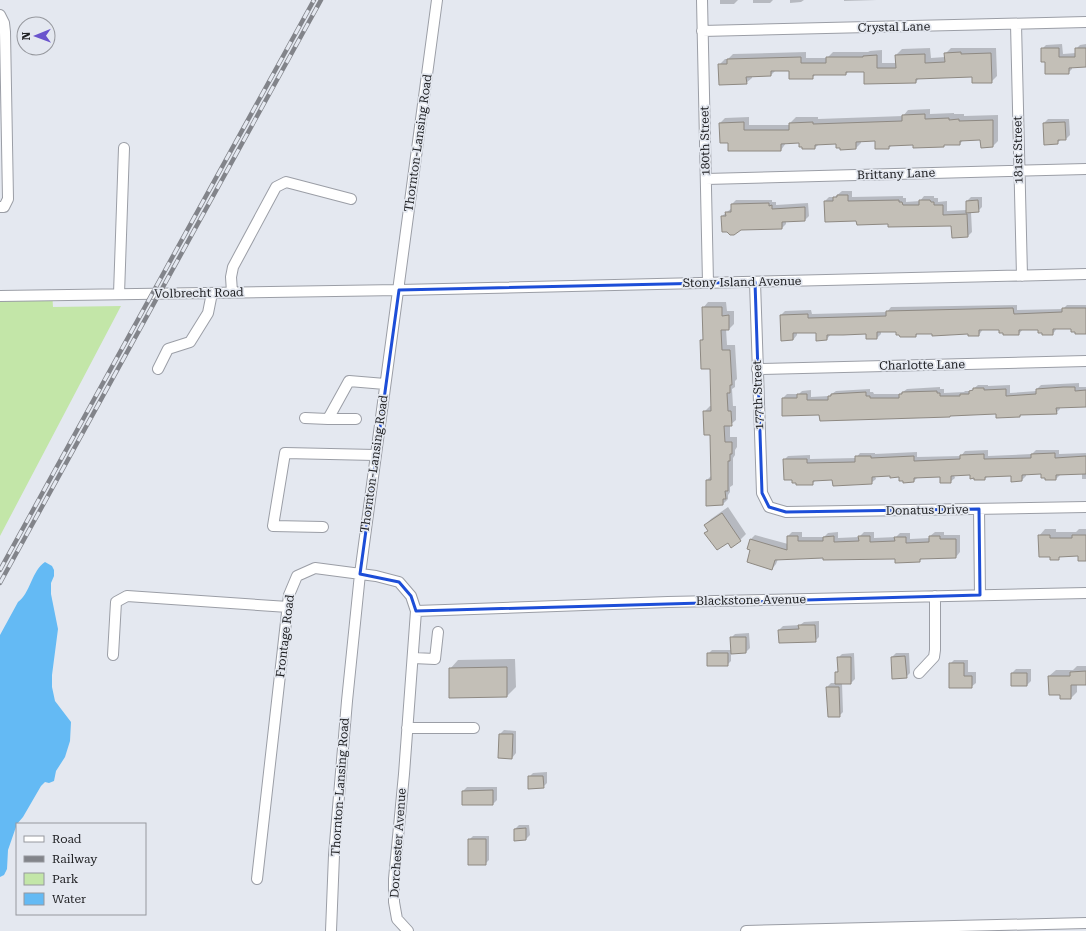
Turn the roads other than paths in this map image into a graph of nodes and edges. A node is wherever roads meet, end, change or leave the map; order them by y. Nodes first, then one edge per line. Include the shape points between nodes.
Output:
1 (438, 0) edge
2 (702, 0) edge
3 (0, 15) edge
4 (1086, 22) edge
5 (1016, 24) junction
6 (702, 31) junction
7 (3, 32) edge
8 (124, 148) dead end
9 (1086, 169) edge
10 (1018, 171) junction
11 (706, 179) junction
12 (351, 199) dead end
13 (0, 207) edge
14 (1086, 274) edge
15 (1022, 276) junction
16 (755, 282) junction
17 (708, 283) junction
18 (399, 290) junction
19 (232, 292) junction
20 (212, 293) junction
21 (119, 294) junction
22 (0, 296) edge
23 (1086, 362) edge
24 (158, 369) dead end
25 (757, 369) junction
26 (385, 384) junction
27 (305, 418) dead end
28 (328, 418) junction
29 (356, 420) dead end
30 (375, 455) junction
31 (769, 507) joint
32 (1086, 507) edge
33 (979, 509) junction
34 (323, 527) dead end
35 (360, 574) junction
36 (1086, 593) edge
37 (980, 595) junction
38 (935, 596) junction
39 (288, 607) junction
40 (416, 610) junction
41 (438, 632) dead end
42 (114, 654) dead end
43 (412, 658) junction
44 (919, 673) dead end
45 (407, 728) junction
46 (474, 728) dead end
47 (404, 774) joint
48 (257, 879) dead end
49 (1086, 923) edge
50 (331, 931) edge
51 (408, 931) edge
52 (746, 931) edge

1 - 18 street, Thornton-Lansing Road
2 - 6 street, 180th Street
3 - 7 street via 4,23
4 - 5 street, Crystal Lane
5 - 6 street, Crystal Lane
5 - 10 street, 181st Street
6 - 11 street, 180th Street
7 - 13 street via 8,199 4,207
8 - 21 street
9 - 10 street, Brittany Lane
10 - 11 street, Brittany Lane
10 - 15 street, 181st Street
11 - 17 street, 180th Street
12 - 19 street via 286,182 276,187 233,267
14 - 15 street, Stony Island Avenue
15 - 16 street, Stony Island Avenue
16 - 17 street, Stony Island Avenue
16 - 25 street, 177th Street
17 - 18 street, Stony Island Avenue
18 - 19 street, Volbrecht Road
18 - 26 street, Thornton-Lansing Road
19 - 20 street, Volbrecht Road
20 - 21 street, Volbrecht Road
20 - 24 street via 208,313 190,342 168,349
21 - 22 street, Volbrecht Road
23 - 25 street, Charlotte Lane
25 - 31 street, 177th Street via 762,493
26 - 28 street via 349,381
26 - 30 street, Thornton-Lansing Road
27 - 28 street
28 - 29 street
30 - 34 street via 285,453 273,526
30 - 35 street, Thornton-Lansing Road
31 - 33 street, Donatus Drive via 786,512
32 - 33 street, Donatus Drive
33 - 37 street
35 - 39 street, Frontage Road via 315,568 297,576 289,595
35 - 40 street, Frontage Road via 399,582 411,596
35 - 50 street, Thornton-Lansing Road via 334,855
36 - 37 street, Blackstone Avenue
37 - 38 street, Blackstone Avenue
38 - 40 street, Blackstone Avenue
38 - 44 street via 934,657
39 - 42 street via 127,596 116,602
39 - 48 street, Frontage Road
40 - 43 street, Frontage Road
41 - 43 street via 435,659
43 - 45 street, Frontage Road
45 - 46 street
45 - 47 street, Frontage Road
47 - 51 street, Dorchester Avenue via 394,902 397,919
49 - 52 street

